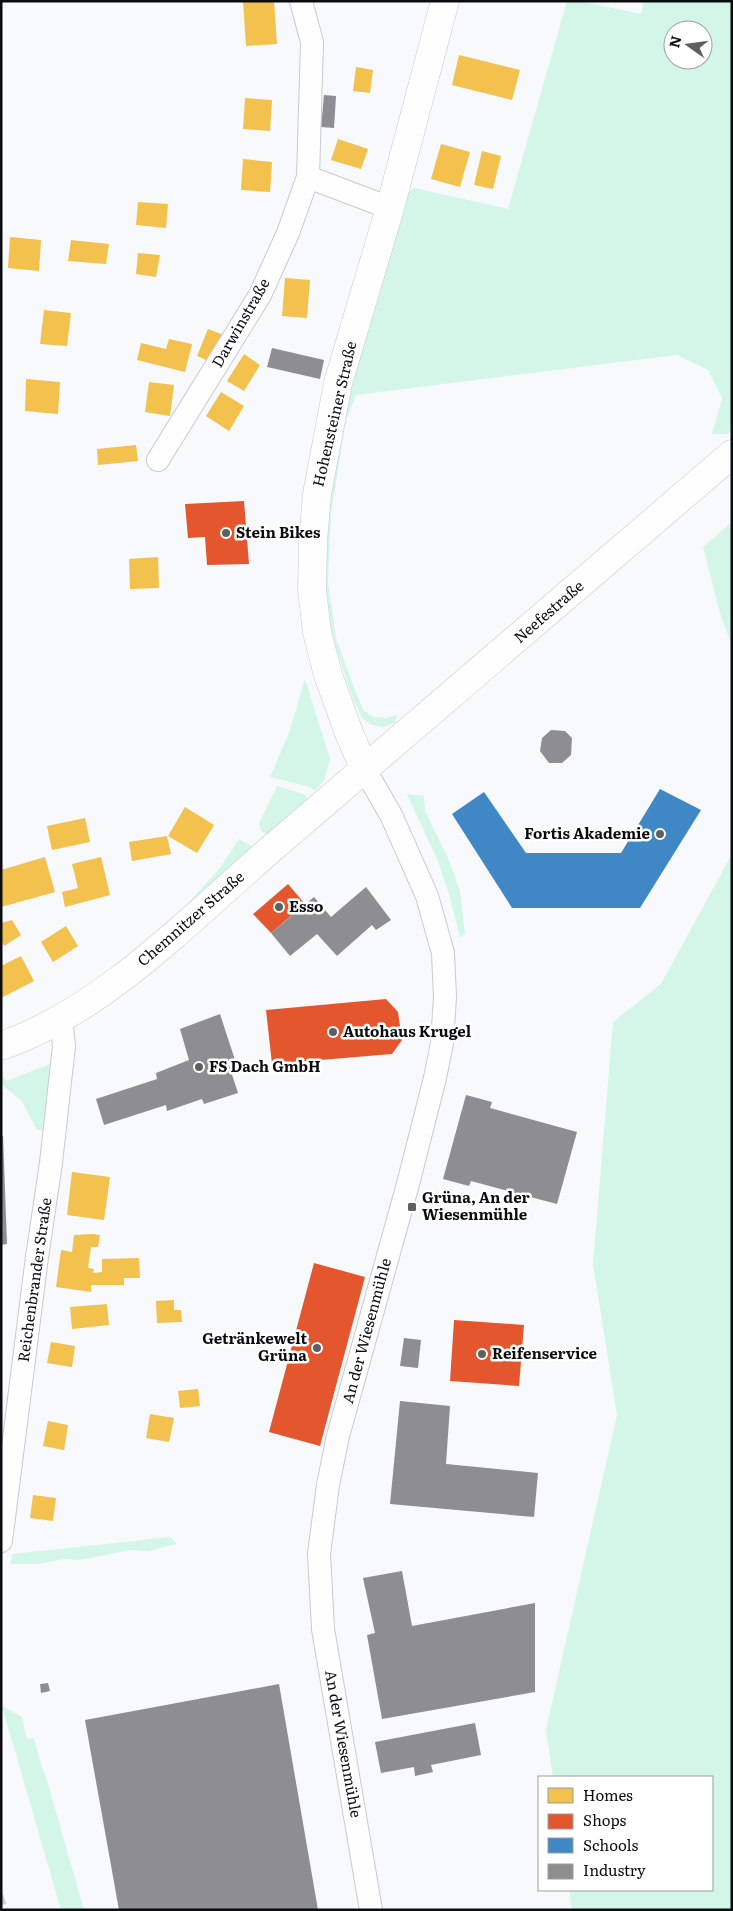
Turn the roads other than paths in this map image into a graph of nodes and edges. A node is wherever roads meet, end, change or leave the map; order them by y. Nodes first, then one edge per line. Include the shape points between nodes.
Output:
1 (302, 1) edge
2 (444, 1) edge
3 (308, 177) junction
4 (390, 208) junction
5 (732, 454) edge
6 (158, 460) dead end
7 (365, 770) junction
8 (61, 1018) junction
9 (1, 1046) edge
10 (1, 1541) edge
11 (371, 1910) edge

1 - 3 street, Darwinstraße via 312,42
2 - 4 main road, Hohensteiner Straße
3 - 4 street
3 - 6 street, Darwinstraße via 288,233 260,295
4 - 7 main road, Hohensteiner Straße via 338,383 317,494 313,542 312,590 317,632 328,675
5 - 7 main road, Neefestraße
7 - 8 main road, Chemnitzer Straße via 152,954
7 - 11 street, An der Wiesenmühle via 391,815 427,896 443,953 445,998 435,1078 338,1436 319,1554 323,1629
8 - 9 main road, Chemnitzer Straße
8 - 10 street, Reichenbrander Straße via 64,1046 52,1153

